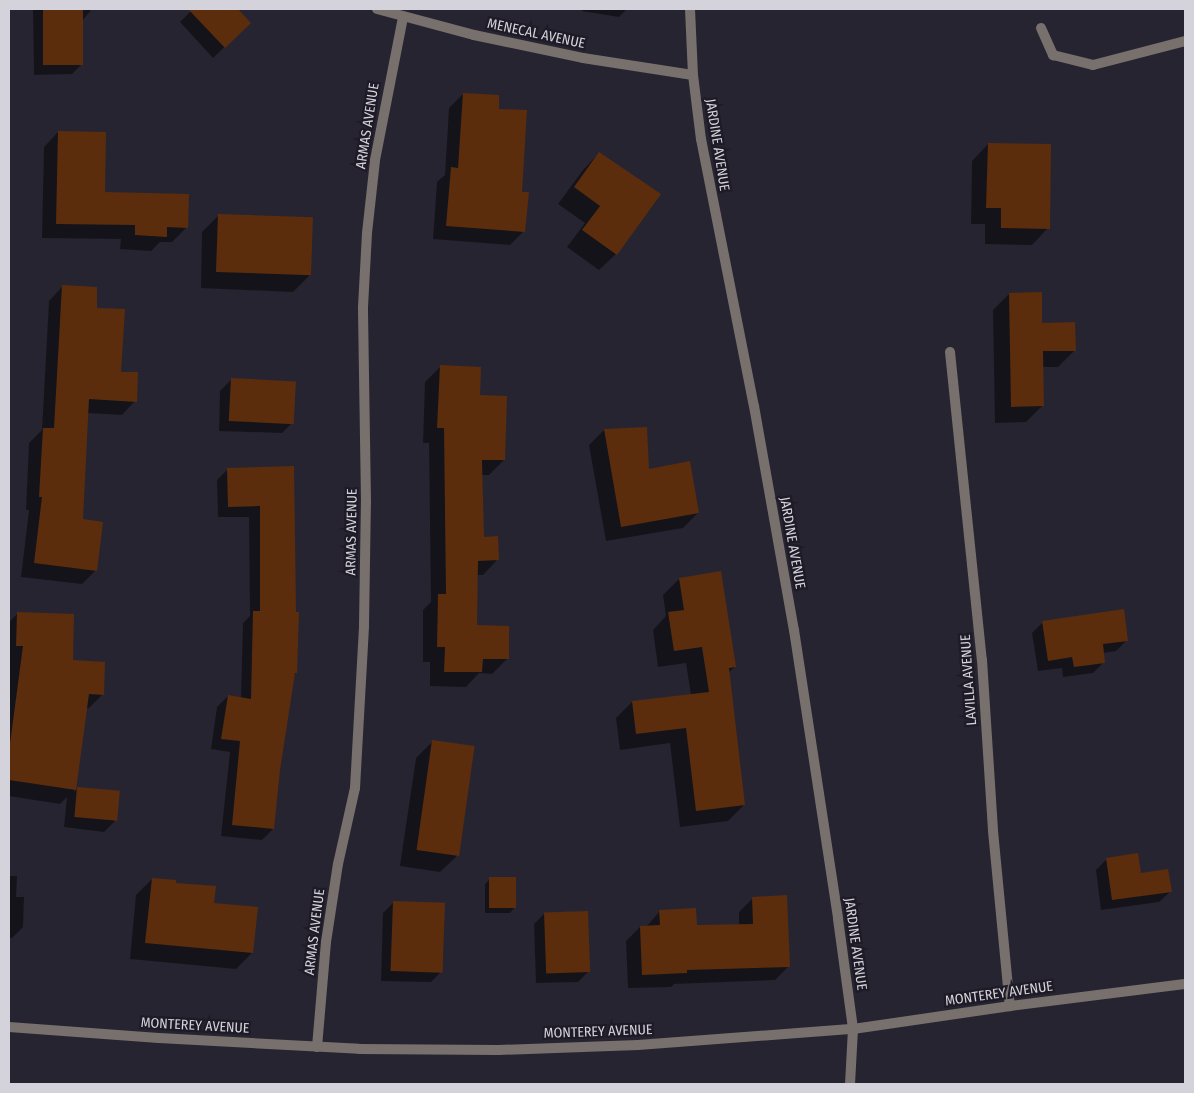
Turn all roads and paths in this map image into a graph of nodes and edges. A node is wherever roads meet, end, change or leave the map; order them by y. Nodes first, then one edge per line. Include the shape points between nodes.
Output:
1 (377, 9) edge
2 (690, 9) edge
3 (403, 17) junction
4 (1041, 28) dead end
5 (1185, 41) edge
6 (693, 75) junction
7 (950, 352) dead end
8 (1185, 984) edge
9 (1010, 1006) junction
10 (9, 1027) edge
11 (852, 1028) junction
12 (316, 1047) junction
13 (850, 1084) edge

1 - 3 street, MENECAL AVENUE
2 - 6 street, JARDINE AVENUE
3 - 6 street, MENECAL AVENUE via 583,58
3 - 12 street, ARMAS AVENUE via 375,160 367,233 363,306 364,625 355,778 326,942
4 - 5 street via 1053,54 1093,65
6 - 11 street, JARDINE AVENUE via 701,139 794,630
7 - 9 street, LAVILLA AVENUE via 982,660 993,831
8 - 9 street, MONTEREY AVENUE
9 - 11 street, MONTEREY AVENUE
10 - 12 street, MONTEREY AVENUE
11 - 12 street, MONTEREY AVENUE via 558,1048
11 - 13 street, JARDINE AVENUE

